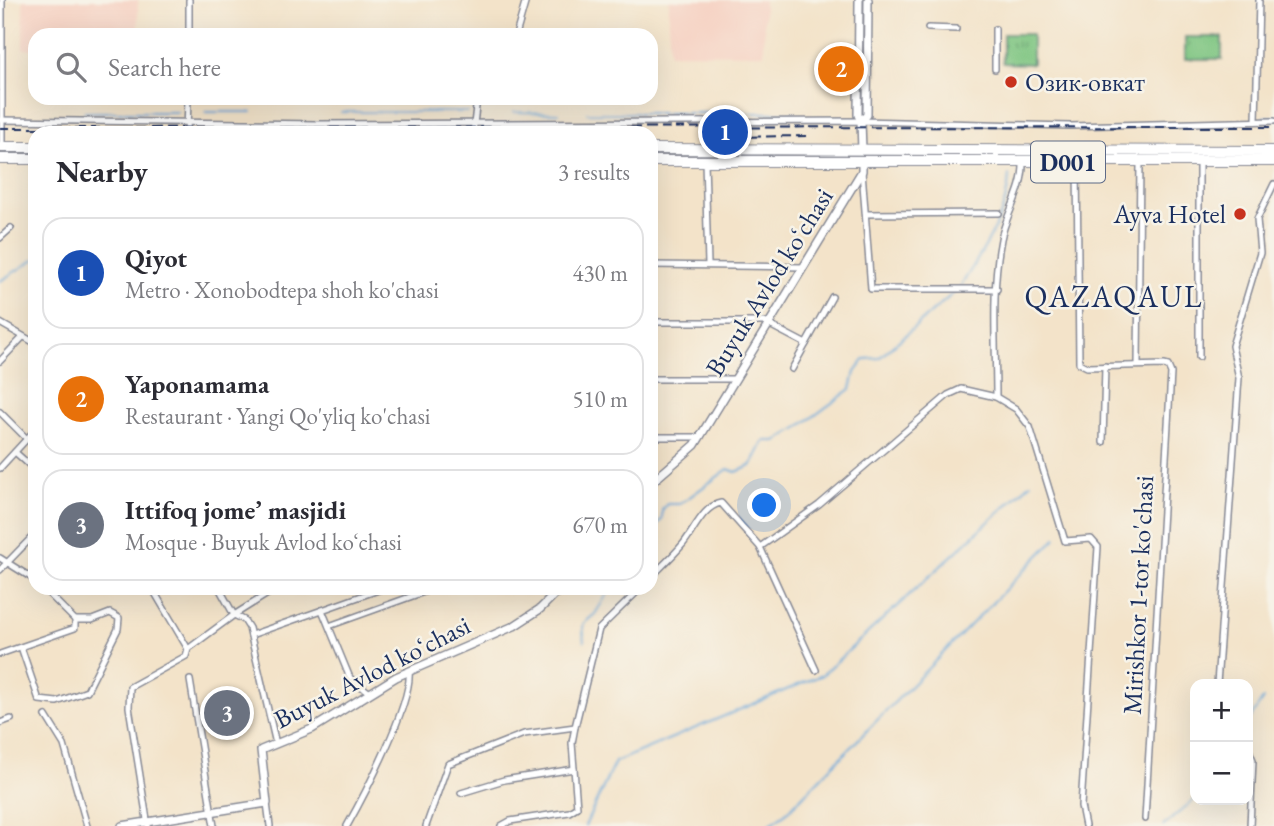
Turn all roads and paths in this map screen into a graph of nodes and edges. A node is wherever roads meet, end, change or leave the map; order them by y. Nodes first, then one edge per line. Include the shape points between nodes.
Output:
1 (2, 0) edge
2 (189, 0) edge
3 (526, 0) edge
4 (859, 0) edge
5 (867, 0) edge
6 (1259, 0) edge
7 (189, 28) edge
8 (518, 28) edge
9 (928, 28) dead end
10 (956, 29) dead end
11 (995, 29) dead end
12 (995, 69) dead end
13 (188, 105) edge
14 (476, 105) edge
15 (1256, 117) junction
16 (1, 120) edge
17 (861, 121) junction
18 (1274, 121) edge
19 (187, 123) junction
20 (571, 123) joint
21 (473, 124) junction
22 (497, 124) joint
23 (28, 146) edge
24 (1, 147) edge
25 (658, 149) edge
26 (862, 150) junction
27 (1274, 151) edge
28 (0, 159) edge
29 (28, 159) edge
30 (658, 161) edge
31 (705, 161) junction
32 (1140, 161) junction
33 (1199, 161) junction
34 (1274, 161) edge
35 (1023, 162) junction
36 (1077, 162) junction
37 (862, 166) junction
38 (1274, 184) edge
39 (999, 213) dead end
40 (866, 214) junction
41 (11, 228) dead end
42 (0, 239) edge
43 (708, 264) junction
44 (658, 265) edge
45 (804, 267) junction
46 (997, 289) junction
47 (832, 297) dead end
48 (658, 322) edge
49 (0, 323) edge
50 (769, 324) junction
51 (23, 337) junction
52 (28, 340) edge
53 (806, 344) junction
54 (1199, 357) dead end
55 (0, 361) edge
56 (1138, 365) junction
57 (1105, 366) junction
58 (792, 369) dead end
59 (658, 379) edge
60 (734, 379) junction
61 (996, 397) junction
62 (0, 412) edge
63 (658, 437) edge
64 (699, 437) junction
65 (27, 439) joint
66 (1103, 442) dead end
67 (15, 452) junction
68 (28, 464) edge
69 (0, 468) edge
70 (658, 477) edge
71 (28, 541) edge
72 (760, 547) junction
73 (0, 558) edge
74 (6, 564) junction
75 (0, 570) edge
76 (658, 570) edge
77 (28, 576) edge
78 (50, 595) edge
79 (156, 595) edge
80 (223, 595) edge
81 (267, 595) edge
82 (364, 595) edge
83 (415, 595) edge
84 (553, 595) edge
85 (631, 595) edge
86 (322, 610) junction
87 (234, 615) junction
88 (75, 620) junction
89 (329, 626) junction
90 (251, 635) junction
91 (21, 647) junction
92 (188, 649) junction
93 (0, 654) edge
94 (816, 670) dead end
95 (409, 671) junction
96 (1217, 679) edge
97 (190, 680) dead end
98 (370, 693) junction
99 (46, 716) dead end
100 (11, 719) dead end
101 (0, 723) edge
102 (575, 727) junction
103 (276, 744) junction
104 (574, 769) junction
105 (461, 793) dead end
106 (267, 803) junction
107 (1251, 805) edge
108 (212, 814) junction
109 (1145, 819) dead end
110 (148, 825) edge
111 (88, 826) edge
112 (122, 826) edge
113 (215, 826) edge
114 (270, 826) edge
115 (347, 826) edge
116 (426, 826) edge
117 (501, 826) edge
118 (1085, 826) edge
119 (1250, 826) edge

1 - 16 street
2 - 7 street
3 - 8 street
4 - 17 street
5 - 17 street via 867,115
6 - 15 street
9 - 10 street
11 - 12 street
13 - 19 street
14 - 21 street
15 - 17 street via 1070,126
15 - 18 street
16 - 19 street
16 - 24 street
17 - 20 street
17 - 26 street
19 - 21 street
20 - 22 street
21 - 22 street
23 - 24 highway
25 - 26 highway, D001
26 - 27 highway, D001
26 - 37 highway
28 - 29 highway
30 - 31 highway, D001
31 - 37 highway, D001
31 - 43 street
32 - 33 highway, D001
32 - 36 highway, D001
32 - 56 street
33 - 34 highway, D001
33 - 54 street
35 - 36 highway, D001
35 - 37 highway, D001
35 - 46 street via 1022,178 1001,237
36 - 57 street via 1078,359 1083,367
37 - 40 street
37 - 45 street, Buyuk Avlod koʻchasi
38 - 96 street via 1257,219 1260,253 1233,346 1239,378
39 - 40 street
40 - 46 street via 869,288
41 - 42 street
43 - 44 street
43 - 45 street
45 - 50 street, Buyuk Avlod koʻchasi
46 - 61 street
47 - 53 street
48 - 50 street
49 - 51 street
50 - 53 street
50 - 60 street, Buyuk Avlod koʻchasi
51 - 52 street
51 - 55 street
53 - 58 street
56 - 57 street
56 - 109 street, Mirishkor 1-tor ko'chasi via 1164,365 1171,373
57 - 66 street
59 - 60 street
60 - 64 street, Buyuk Avlod koʻchasi
61 - 72 street via 961,390 948,395 819,505
61 - 118 street via 1024,417 1030,427 1065,541 1094,540 1098,547 1081,806
62 - 65 street
63 - 64 street
64 - 70 street, Buyuk Avlod koʻchasi
65 - 67 street
67 - 68 street
67 - 69 street
71 - 74 street
72 - 76 street via 717,503
72 - 94 street
73 - 74 street
74 - 75 street
74 - 77 street
78 - 88 street
79 - 92 street
80 - 87 street
81 - 87 street
82 - 86 street
83 - 89 street
84 - 95 street, Buyuk Avlod koʻchasi via 523,621
85 - 102 street via 599,629
86 - 89 street
86 - 90 street
87 - 90 street via 244,620
87 - 92 street
88 - 91 street via 75,628
88 - 91 street via 110,613 119,618 88,691 57,702 39,700
89 - 98 street via 350,678
90 - 103 street
91 - 93 street
92 - 110 street via 186,656 130,687 128,695
95 - 98 street, Buyuk Avlod koʻchasi
95 - 115 street via 389,739
97 - 108 street
98 - 103 street, Buyuk Avlod koʻchasi via 312,729
99 - 111 street via 64,745
100 - 101 street
102 - 104 street
102 - 116 street via 524,734 448,764
103 - 106 street, Buyuk Avlod koʻchasi via 261,750
104 - 105 street via 504,780
104 - 117 street via 578,803 573,810
106 - 108 street
106 - 114 street
107 - 119 street
108 - 110 street
108 - 113 street
110 - 112 street

